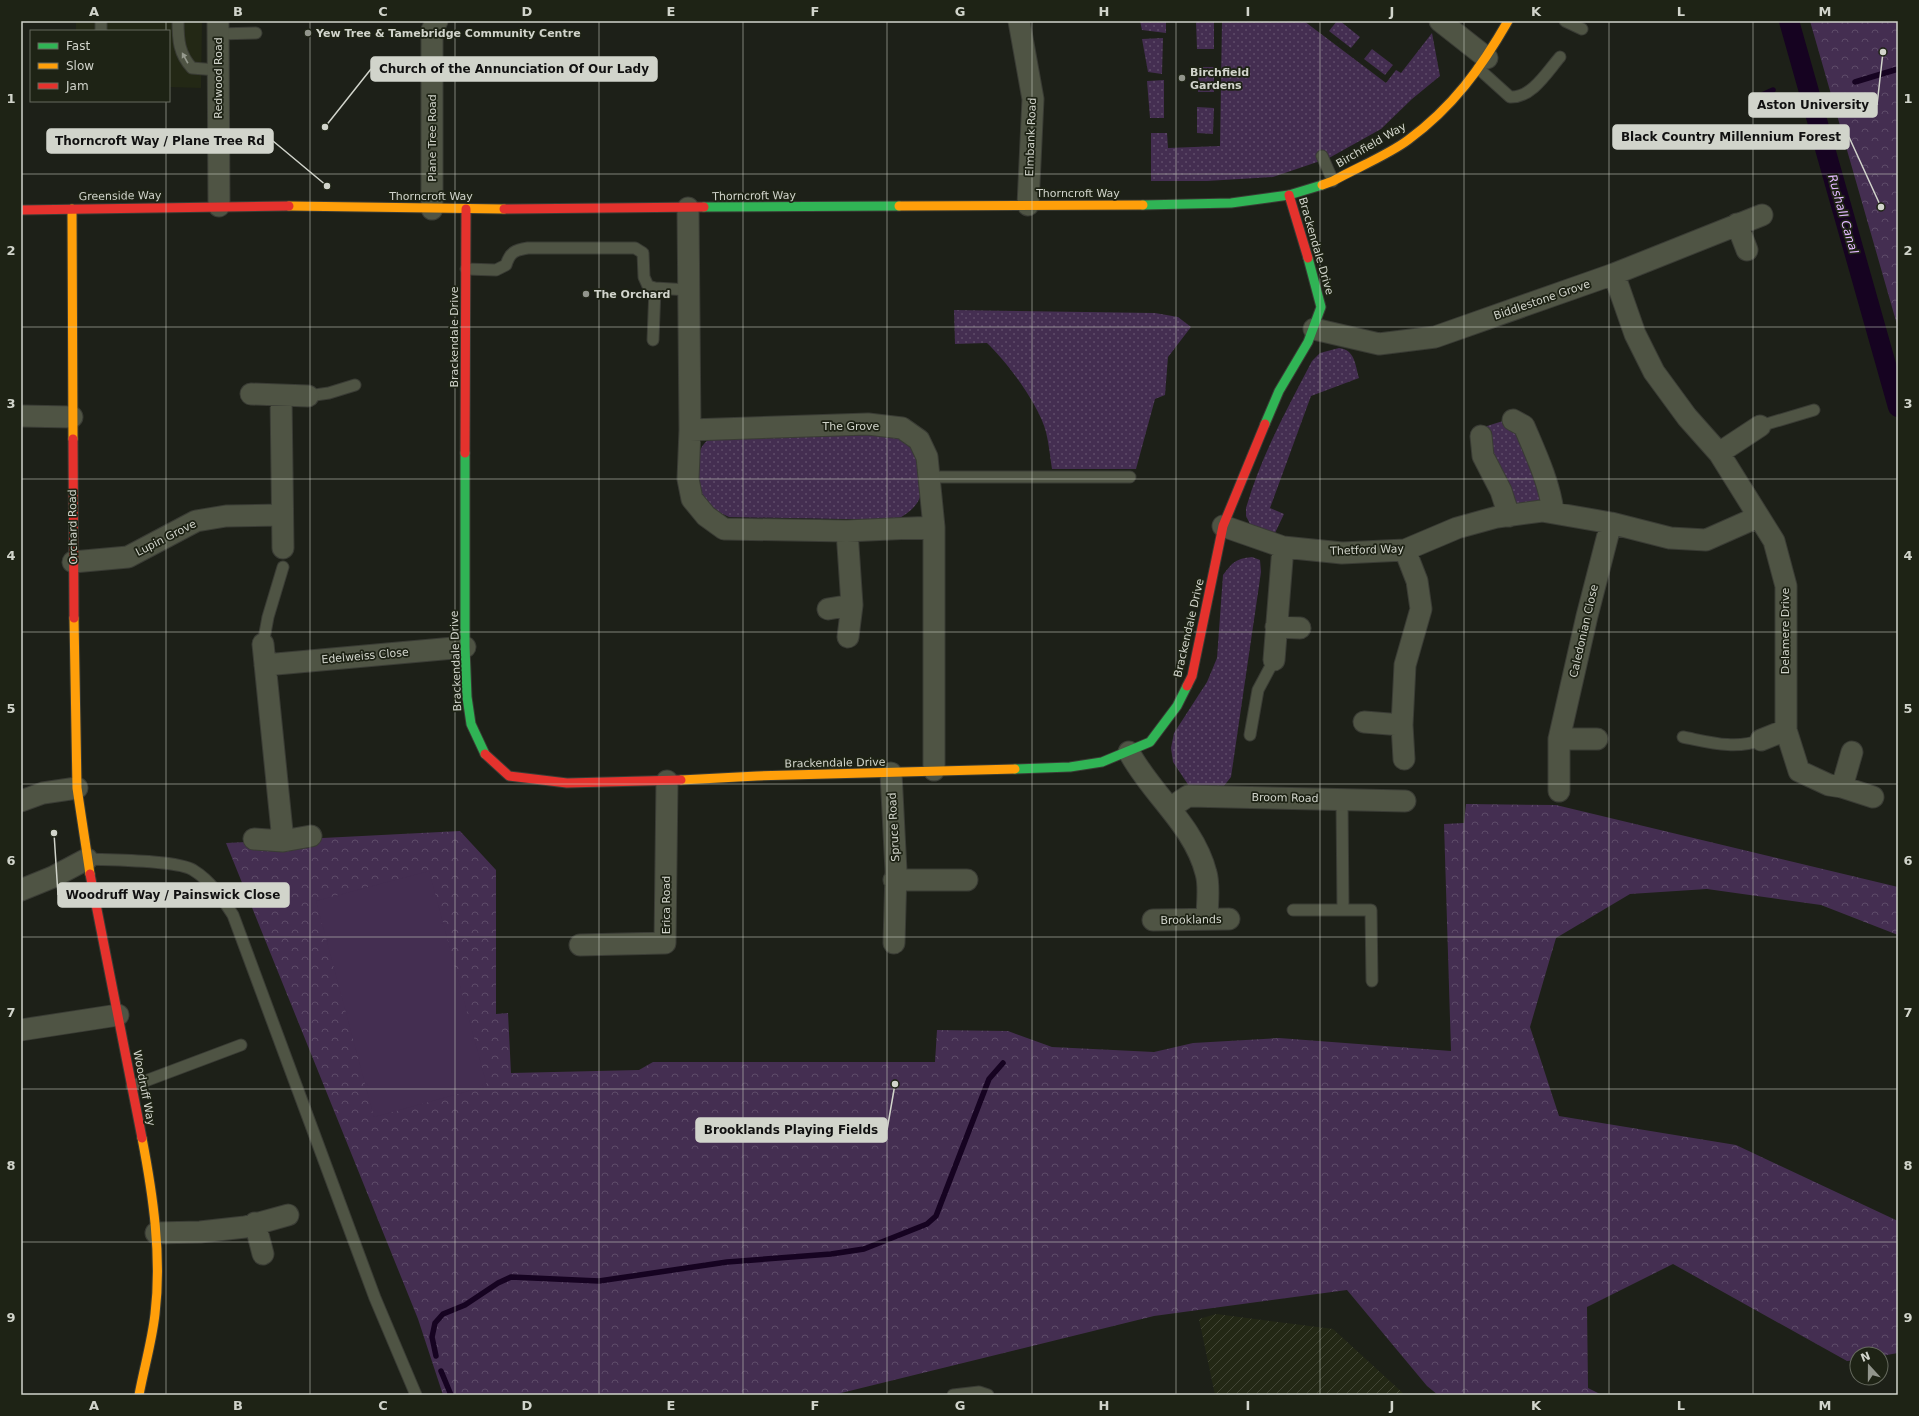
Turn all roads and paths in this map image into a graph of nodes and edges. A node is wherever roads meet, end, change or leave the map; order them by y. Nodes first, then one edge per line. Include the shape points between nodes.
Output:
1 (178, 21) edge
2 (437, 21) edge
3 (1019, 21) edge
4 (1440, 21) edge
5 (1508, 21) edge
6 (1565, 21) edge
7 (218, 27) edge
8 (1582, 29) dead end
9 (256, 33) dead end
10 (1560, 56) dead end
11 (1483, 64) junction
12 (217, 70) junction
13 (1322, 156) dead end
14 (1333, 181) junction
15 (1289, 195) junction
16 (1028, 205) junction
17 (219, 206) junction
18 (688, 208) junction
19 (72, 209) junction
20 (432, 209) junction
21 (466, 209) junction
22 (21, 210) edge
23 (1762, 215) dead end
24 (1737, 224) junction
25 (1747, 250) dead end
26 (466, 269) junction
27 (1614, 274) junction
28 (655, 288) junction
29 (689, 290) junction
30 (1314, 329) junction
31 (654, 340) dead end
32 (355, 385) dead end
33 (251, 394) dead end
34 (281, 396) junction
35 (308, 396) joint
36 (1814, 410) dead end
37 (21, 416) edge
38 (72, 417) junction
39 (1513, 420) dead end
40 (1760, 426) joint
41 (690, 430) junction
42 (1481, 436) dead end
43 (1719, 453) junction
44 (929, 477) junction
45 (1130, 477) dead end
46 (1552, 512) junction
47 (282, 516) junction
48 (1509, 516) junction
49 (1758, 517) junction
50 (1611, 523) junction
51 (934, 526) junction
52 (1223, 526) junction
53 (847, 531) junction
54 (1283, 547) junction
55 (1405, 550) junction
56 (283, 558) joint
57 (73, 562) junction
58 (852, 605) junction
59 (828, 609) dead end
60 (1276, 627) junction
61 (1300, 628) dead end
62 (848, 637) dead end
63 (263, 644) joint
64 (465, 647) junction
65 (1274, 660) joint
66 (265, 665) junction
67 (1364, 722) dead end
68 (1402, 725) junction
69 (1786, 730) junction
70 (1250, 735) dead end
71 (1683, 737) dead end
72 (1559, 739) junction
73 (1597, 739) dead end
74 (1761, 740) joint
75 (1129, 752) junction
76 (1852, 752) dead end
77 (1404, 759) dead end
78 (934, 770) junction
79 (892, 774) junction
80 (667, 781) junction
81 (1842, 787) junction
82 (77, 788) junction
83 (1559, 791) dead end
84 (1873, 797) dead end
85 (1342, 800) junction
86 (21, 801) edge
87 (1405, 801) dead end
88 (1170, 808) junction
89 (311, 836) dead end
90 (254, 839) dead end
91 (283, 841) junction
92 (87, 859) junction
93 (894, 880) junction
94 (967, 880) dead end
95 (21, 890) edge
96 (1293, 910) dead end
97 (1343, 910) junction
98 (1207, 919) junction
99 (1229, 919) dead end
100 (1153, 920) dead end
101 (894, 943) dead end
102 (580, 945) dead end
103 (1372, 981) dead end
104 (118, 1015) junction
105 (21, 1030) edge
106 (241, 1045) dead end
107 (132, 1086) junction
108 (288, 1215) dead end
109 (255, 1223) junction
110 (156, 1234) junction
111 (263, 1254) dead end
112 (139, 1395) edge
113 (416, 1395) edge
114 (953, 1395) edge
115 (988, 1395) edge

12 -> 1 lane via 192,68 184,59 178,43
2 - 20 street, Plane Tree Road via 432,30
3 - 16 street, Elmbank Road via 1033,99
4 - 11 street
5 - 11 street, Birchfield Way
6 - 8 lane
7 - 9 lane
7 - 12 street, Redwood Road
10 - 11 lane via 1536,84 1523,96 1517,97 1510,97
11 - 14 street, Birchfield Way via 1460,94 1408,140
12 - 17 street, Redwood Road
13 - 14 lane
14 - 15 street, Birchfield Way
15 - 16 street, Thorncroft Way via 1231,203
15 - 30 street, Brackendale Drive via 1321,307
16 - 18 street, Thorncroft Way
17 - 19 street, Greenside Way
17 - 20 street, Thorncroft Way
18 - 21 street, Thorncroft Way
18 - 29 street
19 - 22 street, Greenside Way
19 - 38 street, Orchard Road
20 - 21 street, Thorncroft Way
21 - 26 street, Brackendale Drive
23 - 24 street, Biddlestone Grove
24 - 25 street
24 - 27 street, Biddlestone Grove
26 - 28 lane via 496,270 506,265 509,255 515,250 528,248 635,248 643,253 644,277 648,286
26 - 64 street, Brackendale Drive
27 - 30 street, Biddlestone Grove via 1435,337 1379,344
27 - 43 street, Delamere Drive via 1635,334 1654,372 1687,417
28 - 29 lane
28 - 31 lane
29 - 41 street
30 - 52 street, Brackendale Drive via 1279,391
32 - 35 lane
33 - 34 street
34 - 35 street
34 - 47 street
36 - 40 lane
37 - 38 street
38 - 57 street, Orchard Road
39 - 46 street via 1524,426 1543,472
40 - 43 street
41 - 44 street, The Grove via 868,424 902,428 919,440 927,457
41 - 53 street via 688,479 692,499 706,516 724,529
42 - 48 street via 1483,456 1501,491
43 - 49 street, Delamere Drive
44 - 45 lane
44 - 51 street, The Grove
46 - 48 street, Thetford Way
46 - 50 street, Thetford Way
47 - 56 street
47 - 57 street, Lupin Grove via 226,516 196,521 128,557
48 - 55 street, Thetford Way via 1457,528
49 - 50 street, Thetford Way via 1706,540 1670,538
49 - 69 street, Delamere Drive via 1774,541 1786,586
50 - 72 street, Caledonian Close
51 - 53 street
51 - 78 street, The Grove
52 - 54 street, Thetford Way
52 - 75 street, Brackendale Drive via 1192,676 1177,706 1150,742
53 - 58 street
54 - 55 street, Thetford Way via 1342,553
54 - 60 street
55 - 68 street via 1417,581 1421,609 1405,665
56 - 63 lane
57 - 82 street, Orchard Road
58 - 59 street
58 - 62 street
60 - 61 street
60 - 65 street
63 - 66 street
64 - 66 street, Edelweiss Close
64 - 80 street, Brackendale Drive via 471,724 484,753 509,776 567,783
65 - 70 lane via 1258,690
66 - 91 street
67 - 68 street
68 - 77 street
69 - 74 street
69 - 81 street, Delamere Drive via 1799,771 1829,785
71 - 74 lane via 1730,746 1748,745
72 - 73 street
72 - 83 street, Caledonian Close
75 - 78 street, Brackendale Drive via 1102,762 1070,767
75 - 88 street via 1142,774
76 - 81 street
78 - 79 street, Brackendale Drive
79 - 80 street, Brackendale Drive via 758,776
79 - 93 street, Spruce Road via 896,871
80 - 102 street, Erica Road via 666,943
81 - 84 street, Delamere Drive
82 - 86 street via 43,793
82 - 92 street, Woodruff Way
85 - 87 street, Broom Road
85 - 88 street, Broom Road via 1188,796
85 - 97 lane
88 - 98 street via 1195,842 1207,874
89 - 91 street
90 - 91 street
92 - 95 street
92 - 104 street, Woodruff Way
92 - 113 lane via 170,863 192,869 214,887 233,915 375,1298
93 - 94 street
93 - 101 street, Spruce Road
96 - 97 lane
97 - 103 lane via 1370,910
98 - 99 street, Brooklands
98 - 100 street, Brooklands
104 - 105 street
104 - 107 street, Woodruff Way
106 - 107 lane
107 - 110 street, Woodruff Way
108 - 109 street
109 - 110 street via 245,1227 200,1232
109 - 111 street
110 - 112 street, Woodruff Way via 158,1261 155,1314
114 - 115 lane via 979,1392

